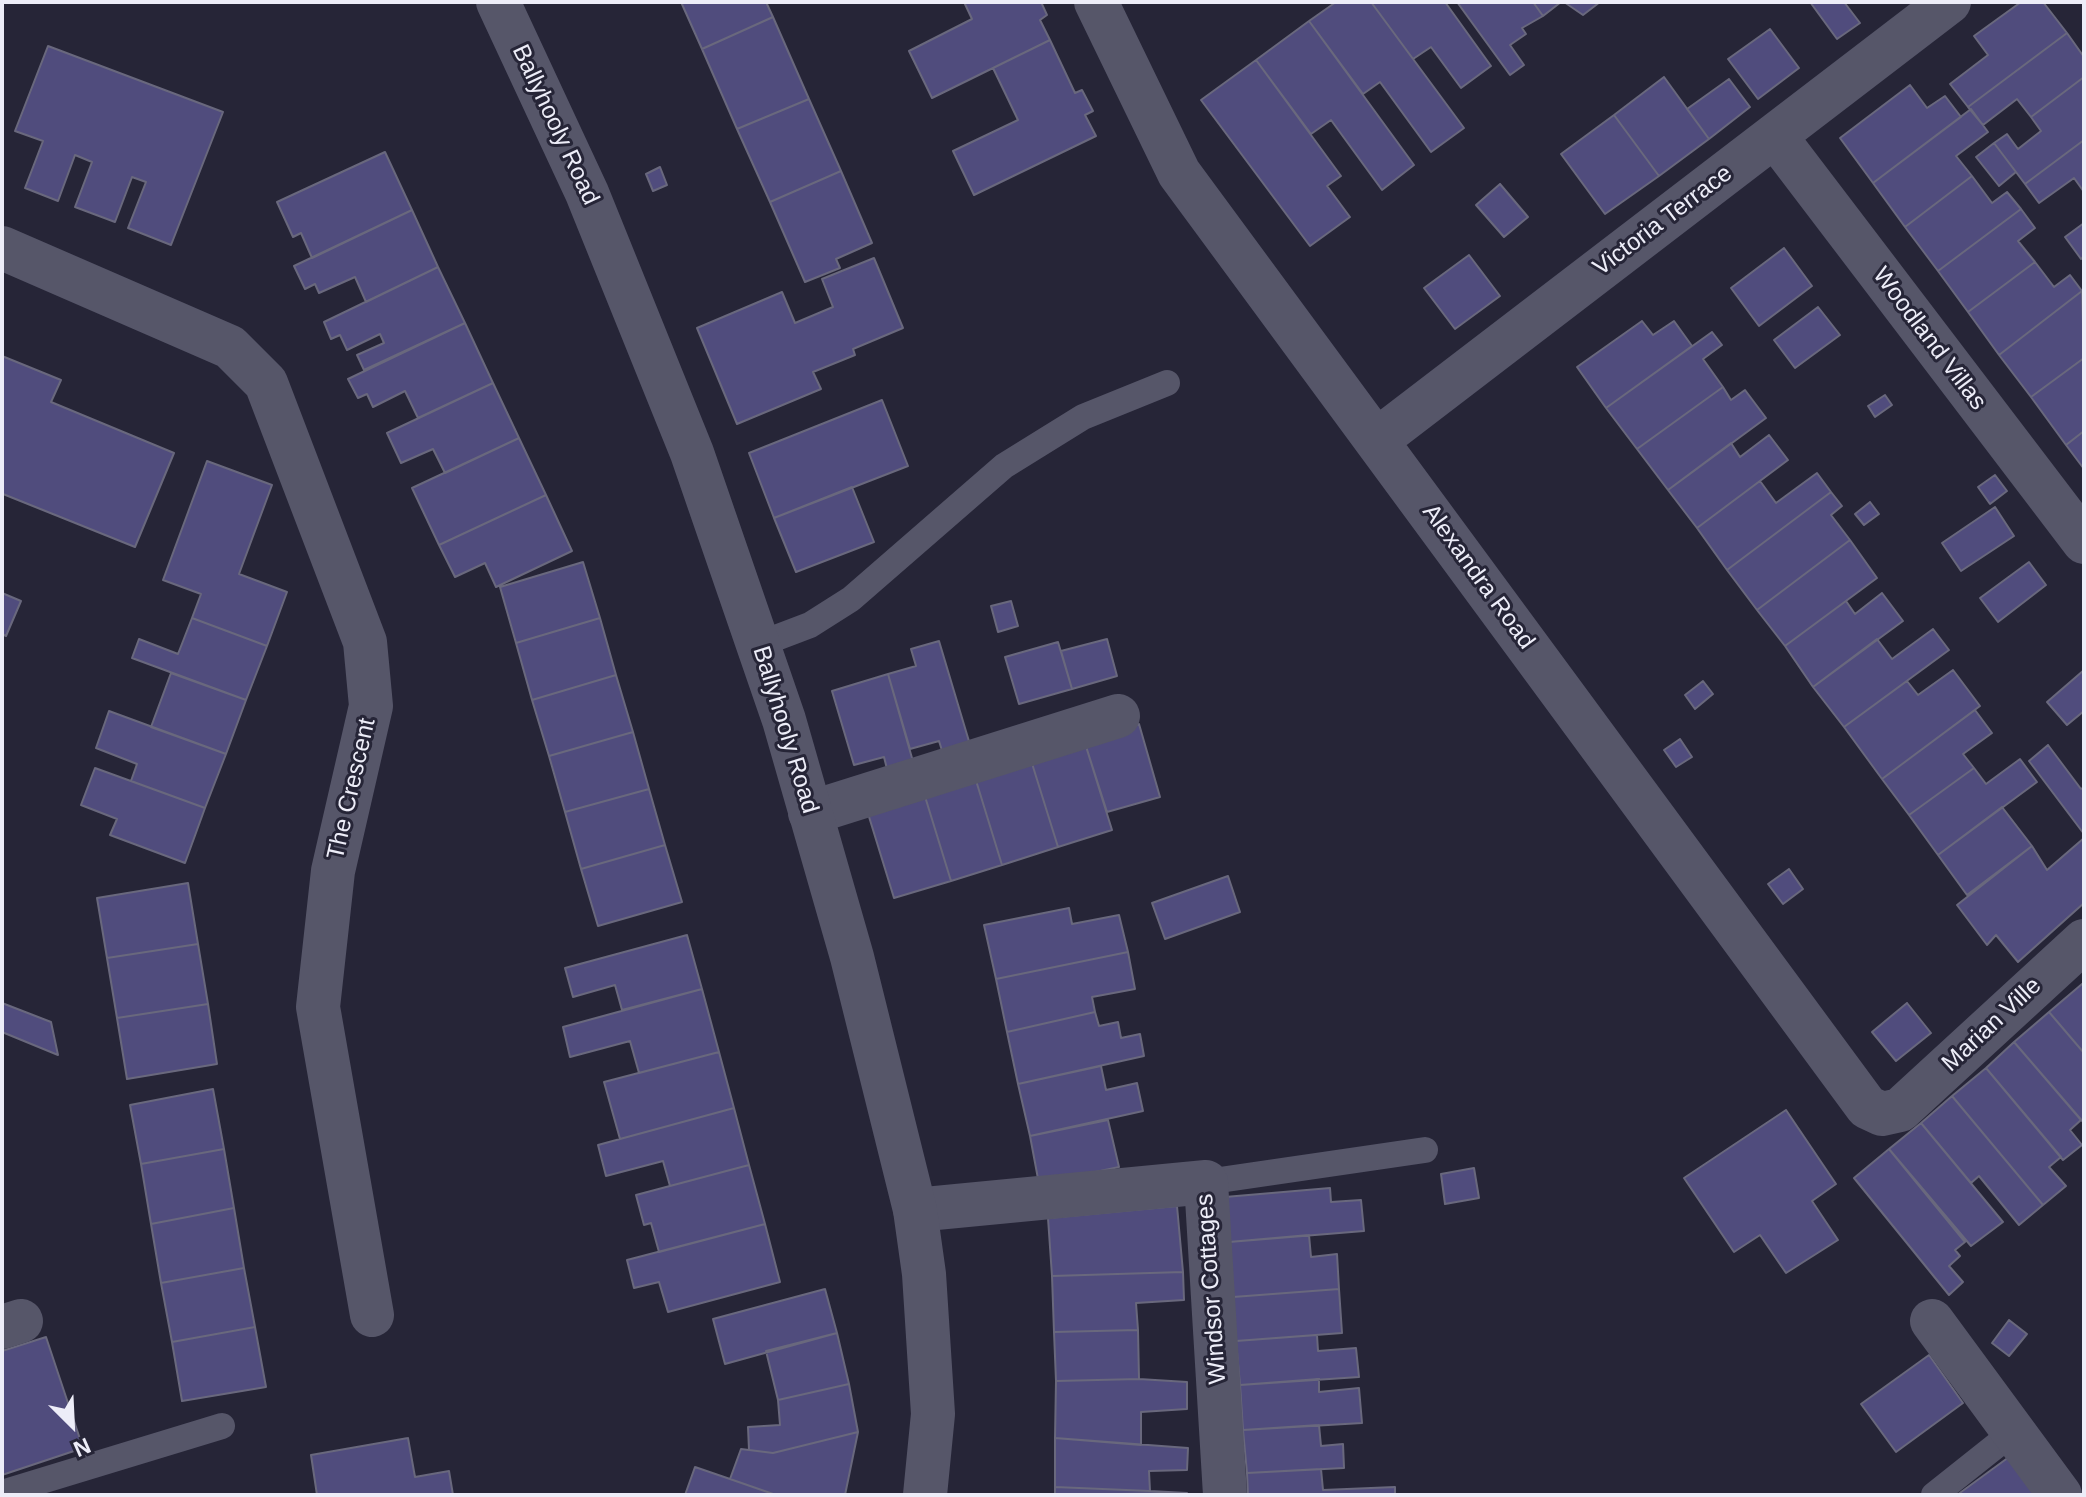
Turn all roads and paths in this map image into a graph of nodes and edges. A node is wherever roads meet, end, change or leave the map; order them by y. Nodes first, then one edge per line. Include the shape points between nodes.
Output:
1 (498, 2) edge
2 (1096, 2) edge
3 (1949, 2) edge
4 (1775, 136) junction
5 (2, 248) edge
6 (1167, 383) dead end
7 (1377, 440) junction
8 (2084, 542) edge
9 (760, 644) junction
10 (1118, 716) dead end
11 (810, 813) junction
12 (2084, 941) edge
13 (1900, 1110) joint
14 (1425, 1150) dead end
15 (1206, 1182) junction
16 (915, 1210) junction
17 (372, 1315) dead end
18 (1932, 1321) dead end
19 (222, 1426) dead end
20 (2012, 1433) junction
21 (2, 1493) edge
22 (925, 1495) edge
23 (1225, 1495) edge
24 (1934, 1495) edge
25 (2060, 1495) edge

1 - 9 street, Ballyhooly Road via 641,322
2 - 7 street, Alexandra Road via 1179,173
3 - 4 street, Victoria Terrace
4 - 7 street, Victoria Terrace
4 - 8 street, Woodland Villas
5 - 17 street, The Crescent via 230,347 266,383 365,642 371,706 333,871 318,1007
6 - 9 lane via 1083,417 1004,466 851,599 810,625
7 - 13 street, Alexandra Road via 1851,1091 1882,1114
9 - 11 street, Ballyhooly Road
10 - 11 street
11 - 16 street, Ballyhooly Road via 875,1042
12 - 13 street, Marian Ville
14 - 15 lane
15 - 16 street, Windsor Cottages
15 - 23 street, Windsor Cottages
16 - 22 street, Ballyhooly Road via 931,1340 933,1414
18 - 20 street
19 - 21 lane
20 - 24 lane
20 - 25 street

